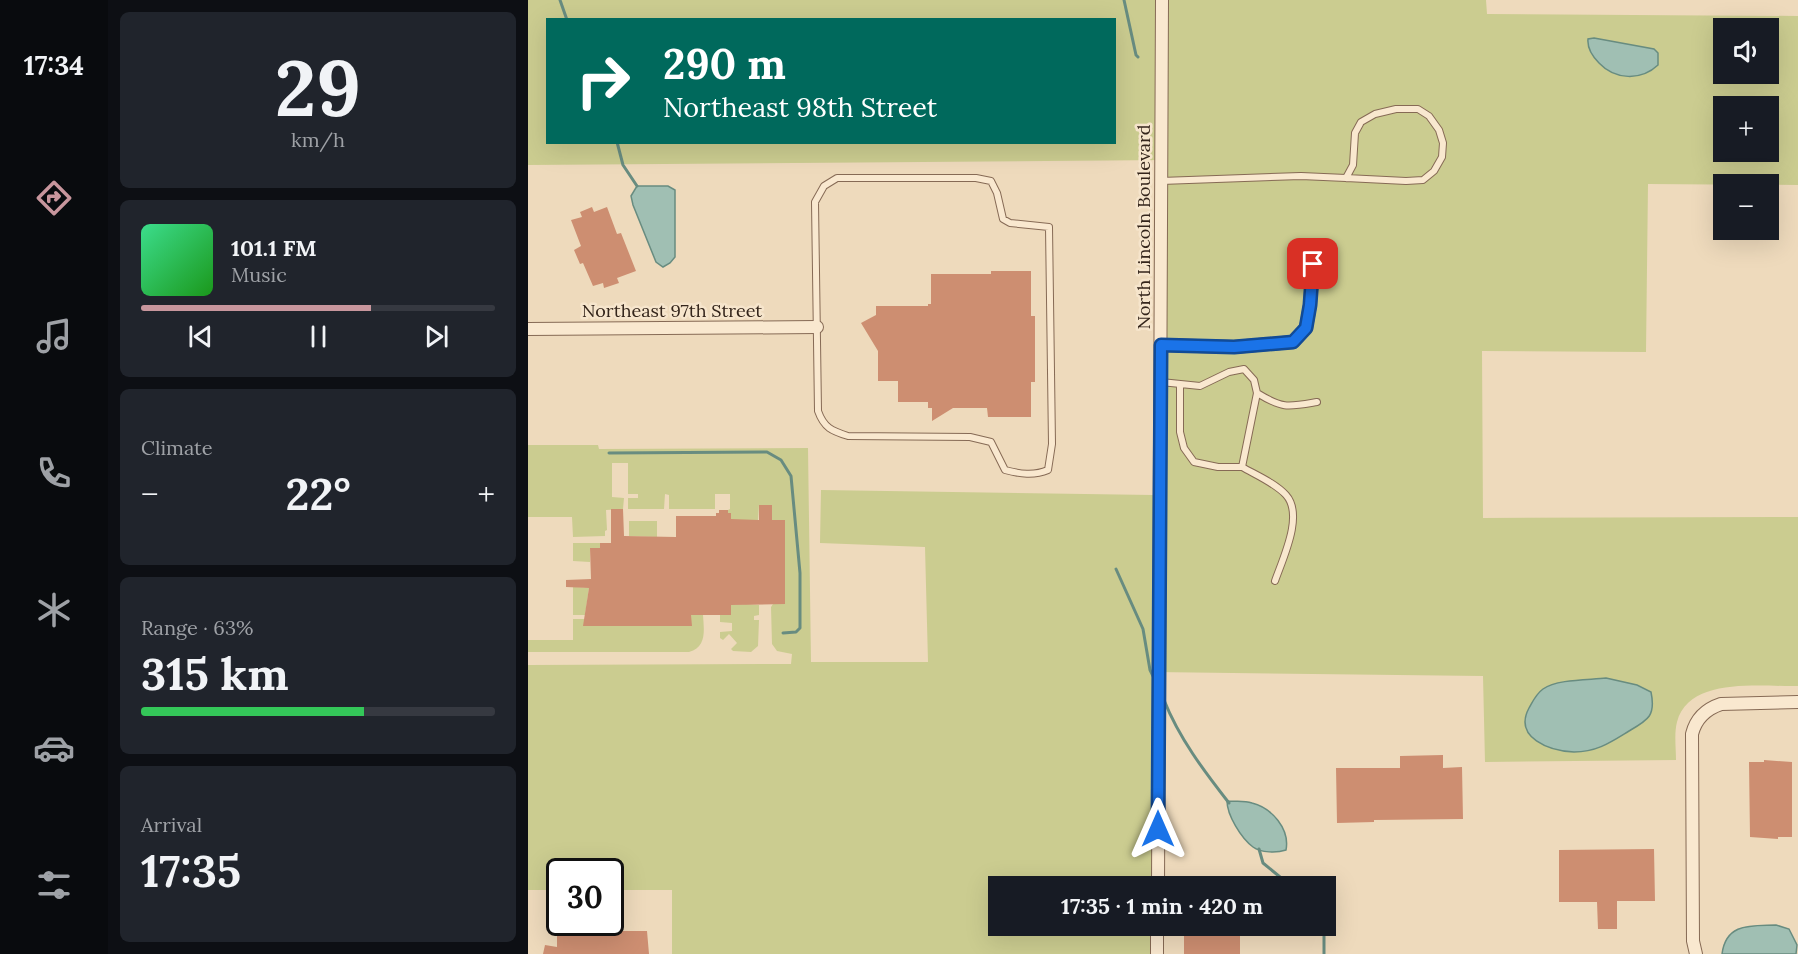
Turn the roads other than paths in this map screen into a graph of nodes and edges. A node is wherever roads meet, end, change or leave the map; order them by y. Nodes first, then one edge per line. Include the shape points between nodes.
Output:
1 (1162, 0) edge
2 (1346, 178) junction
3 (1161, 181) junction
4 (1313, 264) dead end
5 (817, 327) junction
6 (528, 329) edge
7 (1161, 345) junction
8 (1161, 382) junction
9 (1180, 384) junction
10 (1257, 393) junction
11 (1317, 402) dead end
12 (1242, 467) junction
13 (1275, 580) dead end
14 (1798, 702) edge
15 (1158, 876) edge
16 (1157, 936) edge
17 (1157, 954) edge
18 (1696, 954) edge

1 - 3 street, North Lincoln Boulevard
2 - 2 lane via 1423,180 1442,157 1439,130 1418,109 1375,114 1360,122 1355,133 1353,165
2 - 3 lane
3 - 7 street, North Lincoln Boulevard
4 - 7 street via 1306,328 1293,342 1234,347
5 - 5 lane via 815,202 824,186 837,178 991,181 1003,219 1049,227 1052,444 1048,470 1020,475 1005,470 991,442 970,437 848,436 831,431 822,423 818,411
5 - 6 street, Northeast 97th Street
7 - 8 street, North Lincoln Boulevard
8 - 9 lane
8 - 15 street, North Lincoln Boulevard
9 - 10 lane via 1200,386 1244,369 1254,380
9 - 12 lane via 1180,432 1184,448 1194,462
10 - 11 lane via 1276,405
10 - 12 lane
12 - 13 lane via 1285,494 1293,506 1294,517
14 - 18 street via 1721,704 1700,716 1695,725 1692,734
16 - 17 street

